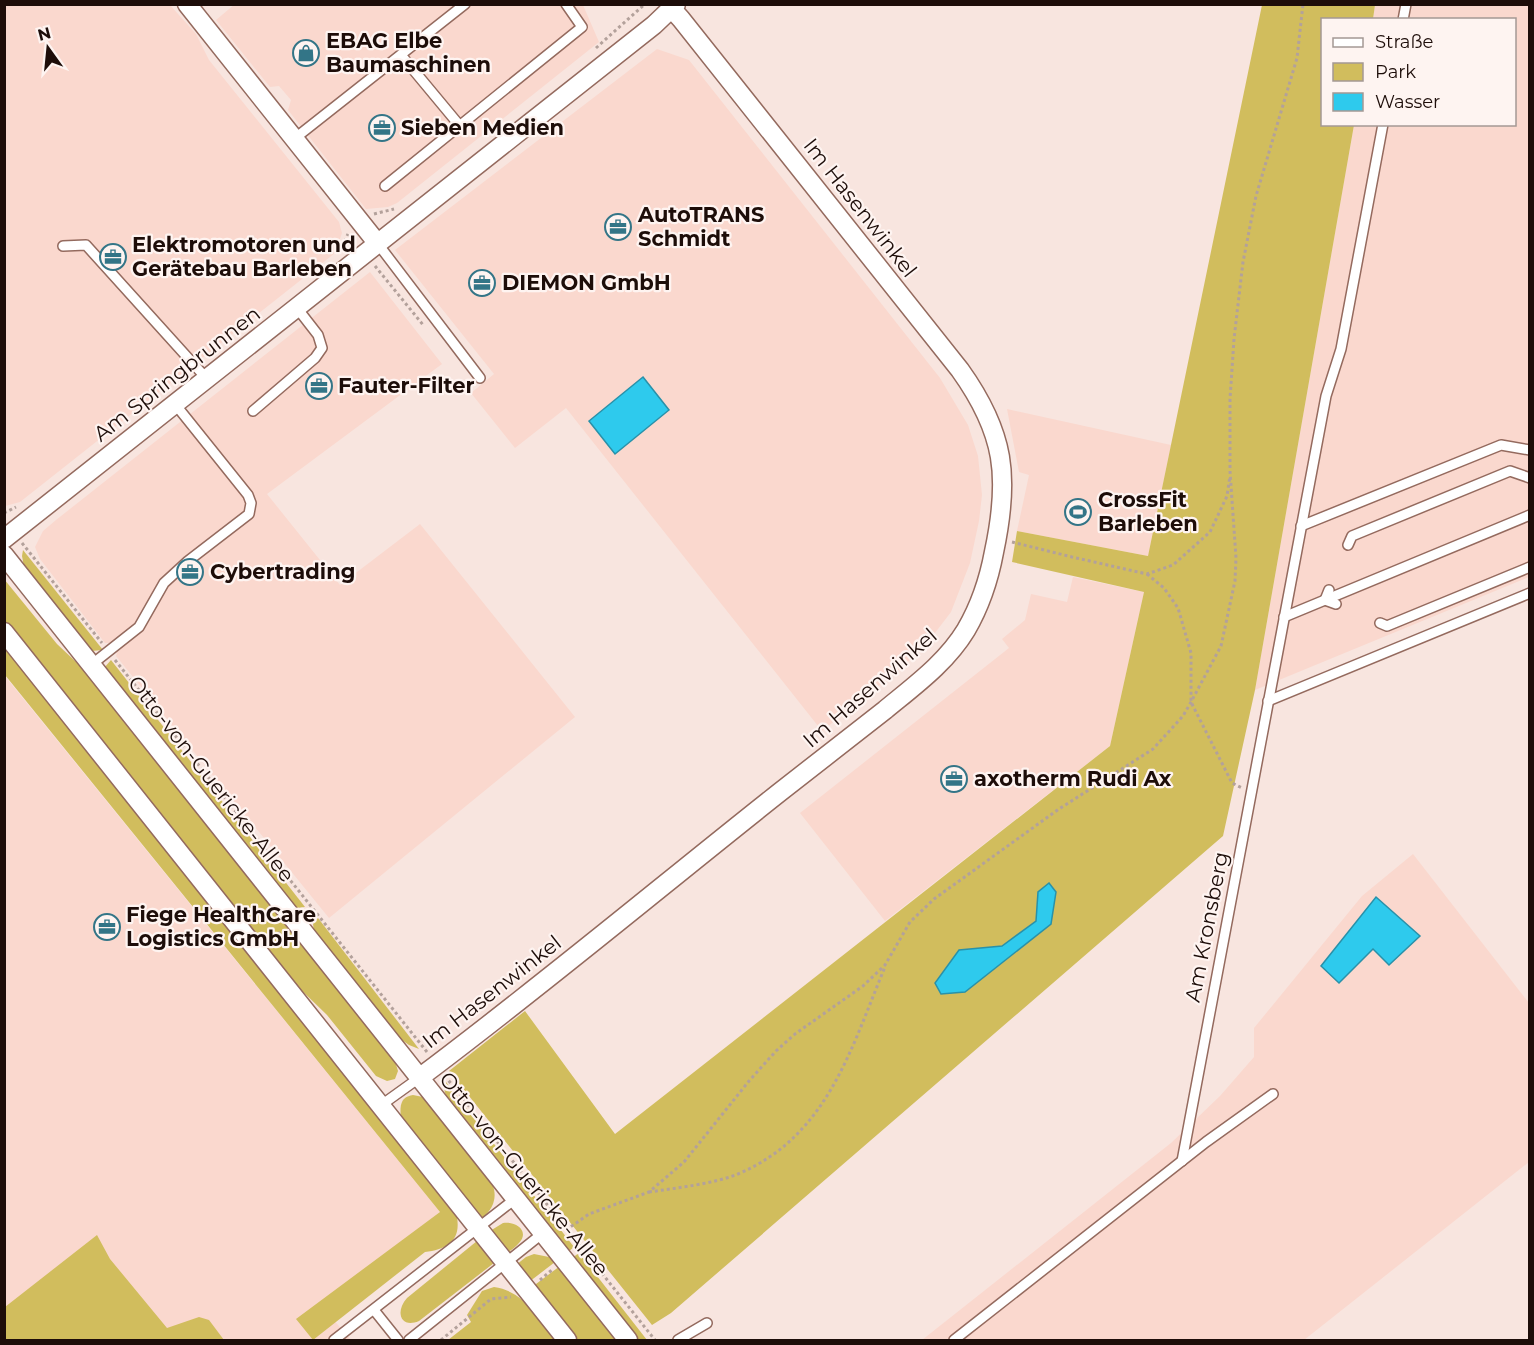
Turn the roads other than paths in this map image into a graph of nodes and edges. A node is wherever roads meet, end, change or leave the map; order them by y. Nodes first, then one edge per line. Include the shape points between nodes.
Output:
1 (187, 4) edge
2 (465, 4) edge
3 (566, 4) edge
4 (674, 7) edge
5 (401, 55) junction
6 (460, 126) junction
7 (1383, 126) edge
8 (294, 139) junction
9 (385, 186) dead end
10 (378, 244) junction
11 (63, 246) dead end
12 (297, 308) junction
13 (480, 378) dead end
14 (207, 379) junction
15 (175, 404) junction
16 (253, 411) dead end
17 (1530, 450) edge
18 (1530, 478) edge
19 (1530, 515) edge
20 (1301, 526) junction
21 (9, 536) edge
22 (1348, 545) dead end
23 (4, 555) edge
24 (1530, 567) edge
25 (1329, 590) dead end
26 (1530, 593) edge
27 (1325, 600) junction
28 (1336, 604) dead end
29 (1284, 617) junction
30 (1380, 623) dead end
31 (4, 632) edge
32 (91, 665) junction
33 (1268, 701) junction
34 (419, 1078) junction
35 (1273, 1094) dead end
36 (380, 1106) junction
37 (1182, 1161) junction
38 (515, 1199) junction
39 (477, 1229) junction
40 (543, 1233) junction
41 (504, 1264) junction
42 (374, 1310) junction
43 (707, 1323) dead end
44 (334, 1341) edge
45 (398, 1341) edge
46 (409, 1341) edge
47 (567, 1341) edge
48 (628, 1341) edge
49 (678, 1341) edge
50 (954, 1341) edge

1 - 8 street
2 - 5 lane
3 - 6 lane via 582,27
4 - 10 street, Am Springbrunnen
4 - 34 street, Im Hasenwinkel via 973,388 989,418 1003,473 990,570 973,618 932,670
5 - 6 lane
5 - 8 lane
6 - 9 lane
7 - 20 lane, Am Kronsberg via 1341,349 1326,396
8 - 10 street
10 - 12 street, Am Springbrunnen
10 - 13 lane
11 - 14 lane via 86,245
12 - 14 street, Am Springbrunnen
12 - 16 lane via 318,335 322,348
14 - 15 street, Am Springbrunnen
15 - 21 street, Am Springbrunnen
15 - 32 lane via 248,495 252,508 164,583 140,627
17 - 20 lane via 1501,445
18 - 22 lane via 1510,471 1352,536
19 - 27 lane
20 - 29 lane, Am Kronsberg
23 - 32 street, Otto-von-Guericke-Allee
24 - 30 lane via 1387,626
25 - 27 lane
26 - 33 lane
27 - 28 lane
27 - 29 lane
29 - 33 lane, Am Kronsberg
31 - 36 street
32 - 34 street, Otto-von-Guericke-Allee
33 - 37 lane, Am Kronsberg
34 - 36 lane
34 - 38 street, Otto-von-Guericke-Allee
35 - 37 lane
36 - 39 street
37 - 50 lane
38 - 39 lane
38 - 40 street, Otto-von-Guericke-Allee
39 - 41 street
39 - 42 lane
40 - 41 lane
40 - 48 street, Otto-von-Guericke-Allee
41 - 46 lane
41 - 47 street
42 - 44 lane
42 - 45 lane
43 - 49 lane

